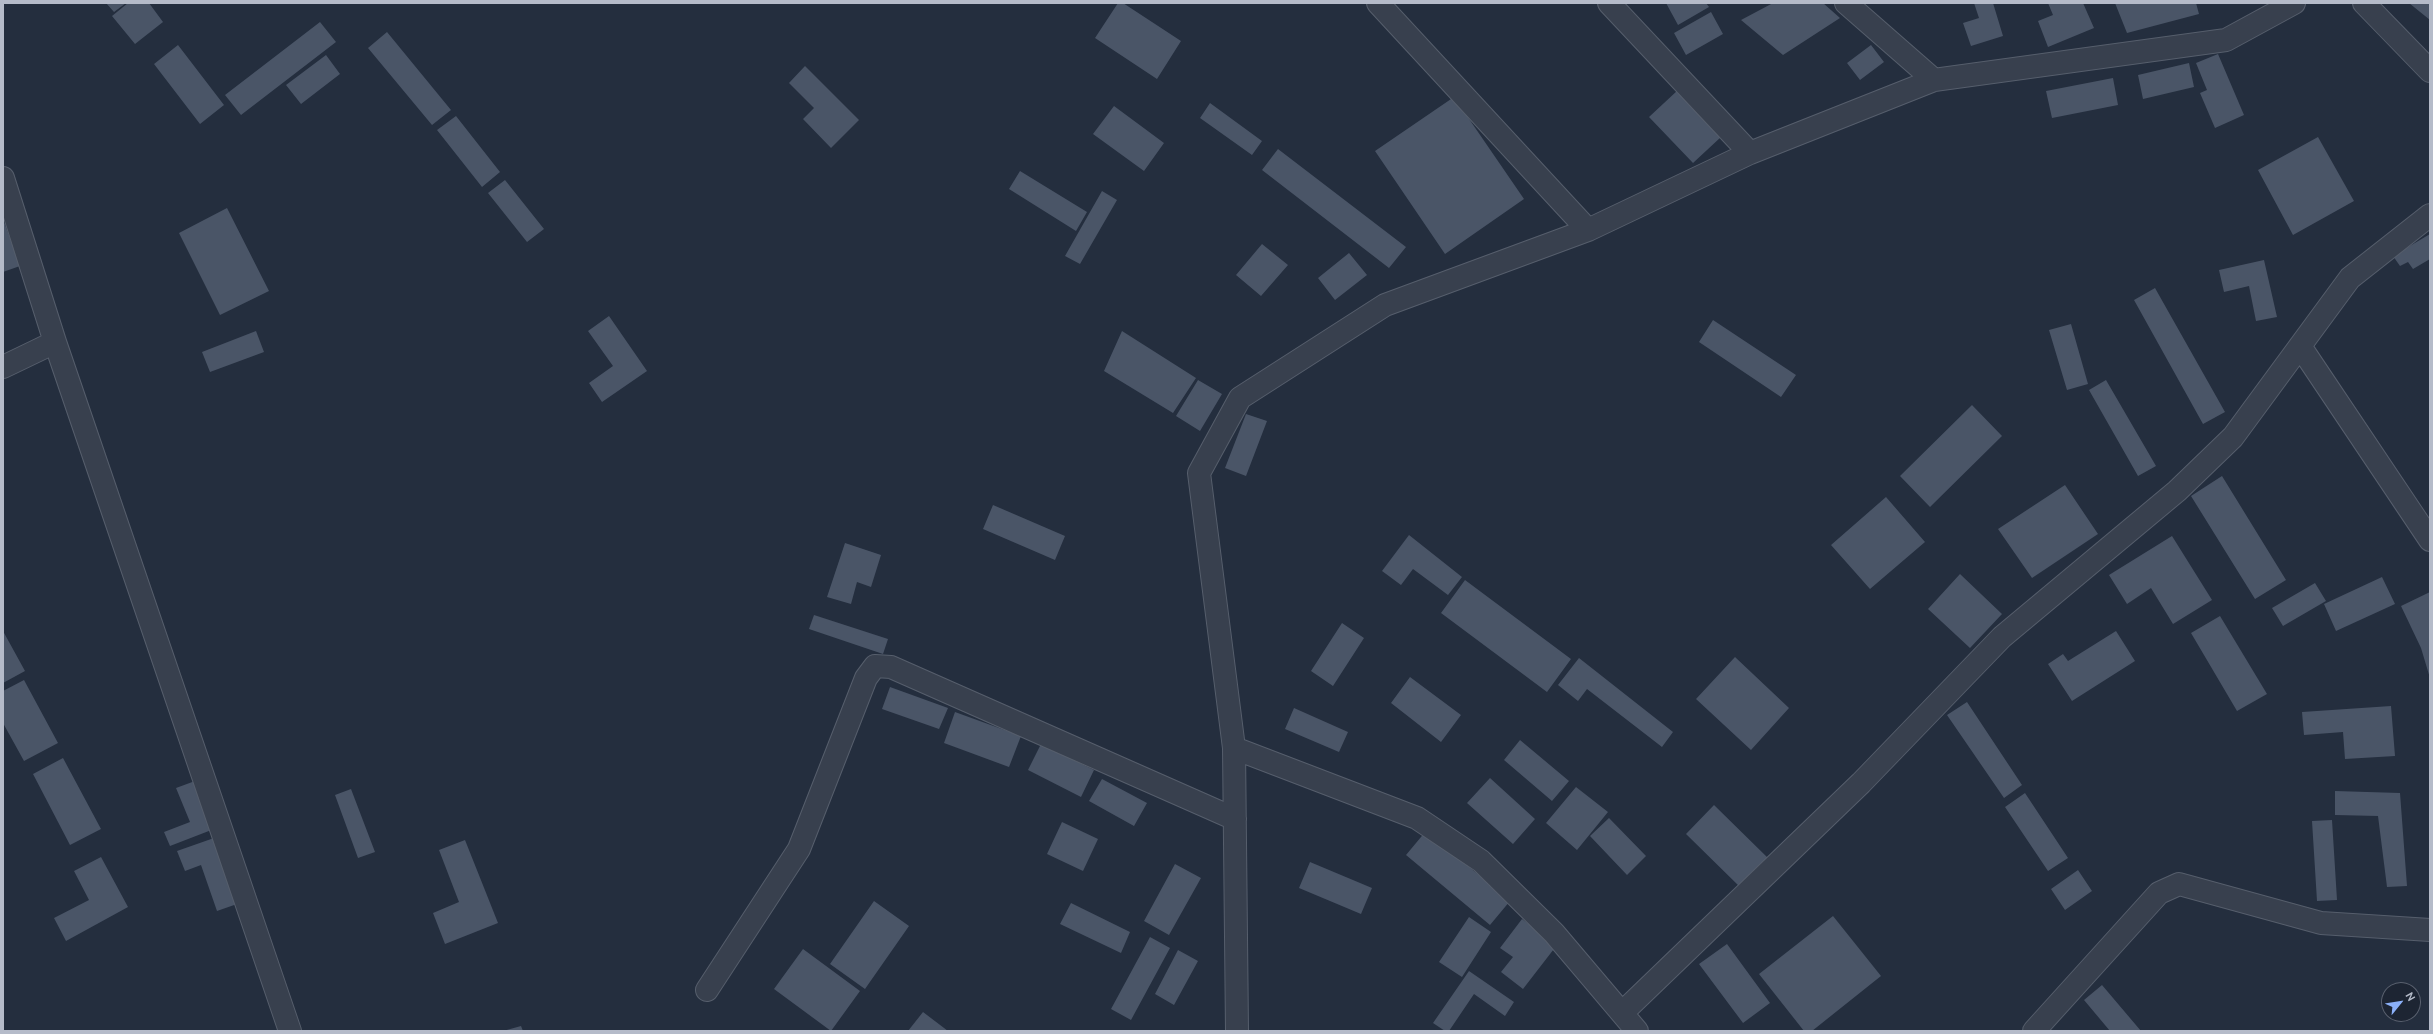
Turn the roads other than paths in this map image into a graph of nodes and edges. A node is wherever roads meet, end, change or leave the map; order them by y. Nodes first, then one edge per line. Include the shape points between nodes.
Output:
1 (1378, 3) edge
2 (1609, 3) edge
3 (1846, 3) edge
4 (2294, 3) edge
5 (2364, 3) edge
6 (2430, 72) edge
7 (1934, 80) junction
8 (1750, 153) junction
9 (3, 178) edge
10 (2430, 215) edge
11 (1588, 230) junction
12 (55, 342) junction
13 (2300, 346) junction
14 (3, 367) edge
15 (2430, 540) edge
16 (1234, 748) junction
17 (1235, 819) junction
18 (2430, 930) edge
19 (707, 990) dead end
20 (1623, 1012) junction
21 (290, 1031) edge
22 (1236, 1031) edge
23 (1636, 1031) edge
24 (2034, 1031) edge

1 - 11 street
2 - 8 street
3 - 7 street
4 - 7 street via 2226,40
5 - 6 street
7 - 8 street
8 - 11 street
9 - 12 street
10 - 13 street via 2350,278
11 - 16 street via 1385,305 1240,398 1199,473
12 - 14 street
12 - 21 street
13 - 15 street
13 - 20 street via 2233,437 2177,491 2002,637 1861,783
16 - 17 street
16 - 20 street via 1417,818 1474,857 1554,932
17 - 19 street via 891,667 875,666 866,678 798,849
17 - 22 street
18 - 24 street via 2321,923 2179,884 2159,893
20 - 23 street

